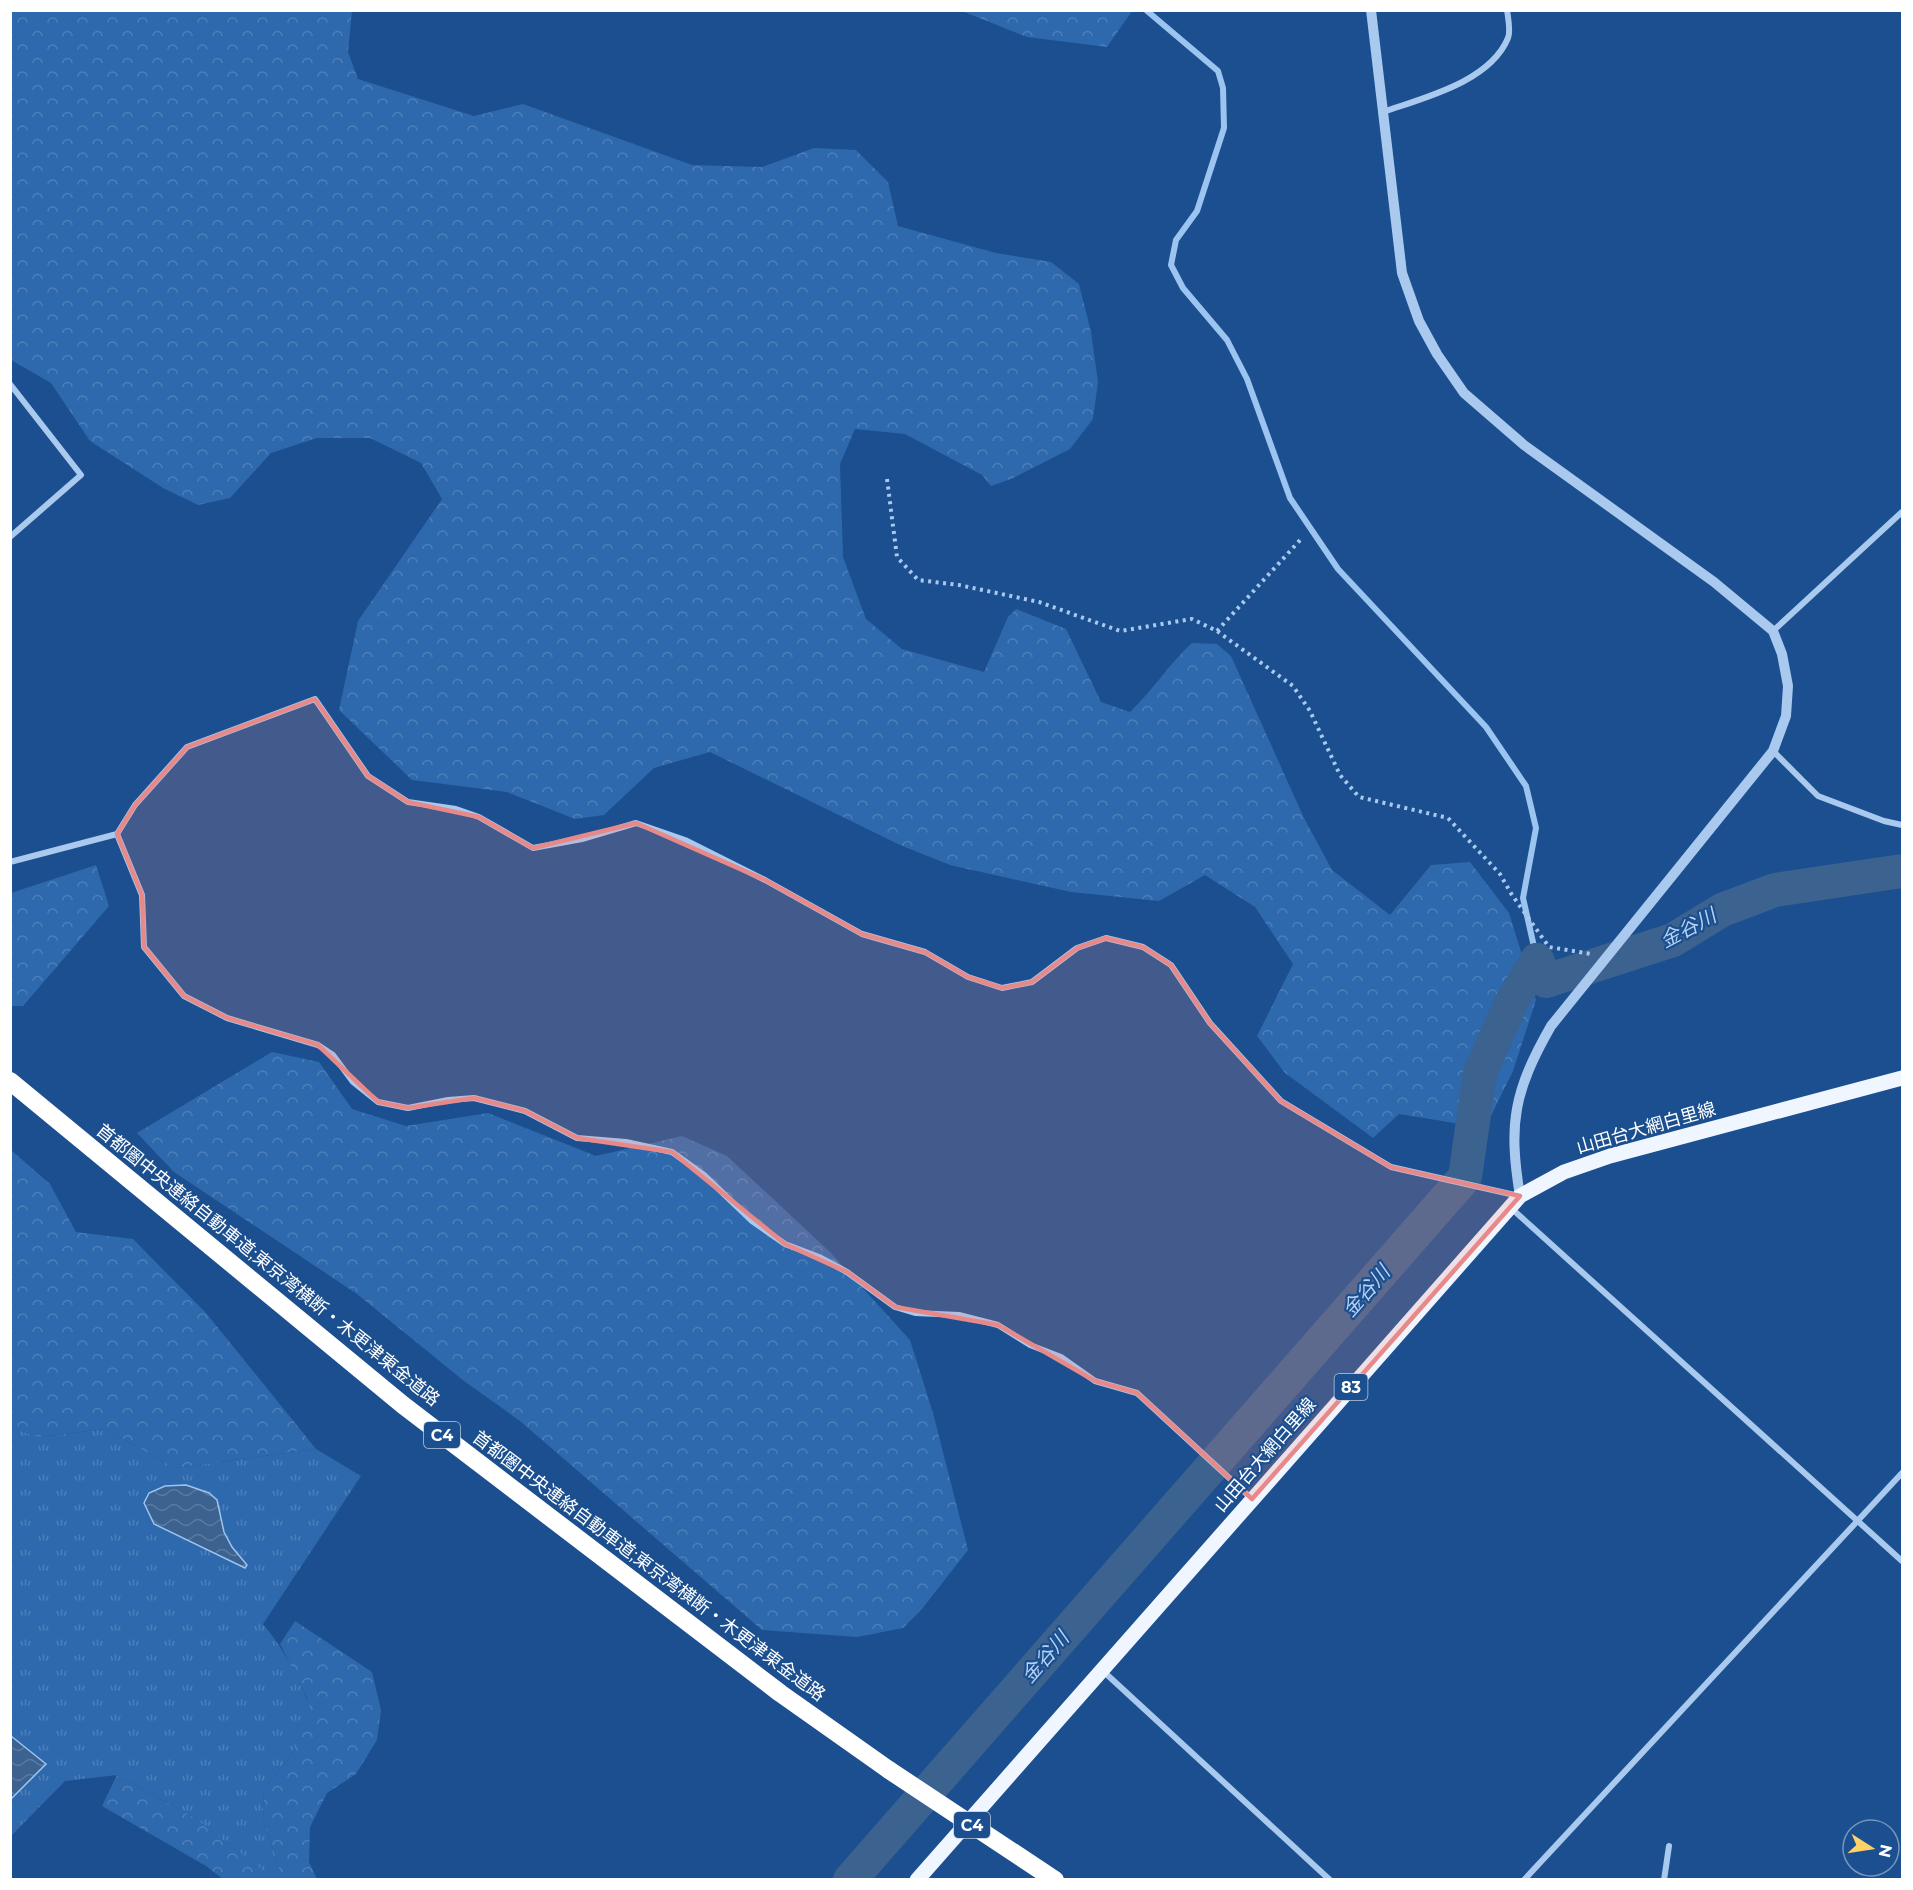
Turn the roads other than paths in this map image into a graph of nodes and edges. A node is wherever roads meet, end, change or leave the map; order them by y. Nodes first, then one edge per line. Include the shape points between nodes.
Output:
1 (1371, 10) edge
2 (1507, 10) edge
3 (1383, 112) junction
4 (10, 384) edge
5 (1902, 512) edge
6 (10, 537) edge
7 (1773, 631) junction
8 (1773, 751) junction
9 (1902, 825) edge
10 (117, 834) junction
11 (10, 862) edge
12 (1902, 1078) edge
13 (10, 1081) edge
14 (1515, 1202) junction
15 (1902, 1473) edge
16 (1252, 1499) junction
17 (1858, 1522) junction
18 (1902, 1561) edge
19 (1102, 1670) junction
20 (1669, 1846) dead end
21 (917, 1880) edge
22 (1055, 1880) edge
23 (1330, 1880) edge
24 (1524, 1880) edge
25 (1664, 1880) edge

1 - 3 street
2 - 3 street via 1509,37 1495,58 1464,82
3 - 7 street via 1401,273 1423,329 1464,393 1524,445 1714,582
4 - 6 street via 81,475
5 - 7 street
7 - 8 street via 1788,686 1786,716
8 - 9 street via 1818,796
8 - 14 street via 1551,1026 1530,1063 1513,1120
10 - 11 street
10 - 14 street via 135,804 187,747 315,699 368,776 408,802 479,817 533,848 636,823 685,840 862,934 925,952 968,977 1002,988 1032,982 1077,948 1106,938 1143,947 1171,965 1210,1023 1281,1101 1391,1167
10 - 16 street via 142,895 144,947 184,996 227,1018 318,1045 333,1055 353,1082 378,1102 408,1108 474,1098 525,1111 577,1138 626,1142 672,1152 784,1244 847,1272 895,1307 915,1313 959,1315 998,1325 1030,1345 1061,1357 1095,1381 1137,1393
12 - 14 main road, 山田台大網白里線 / 83 via 1610,1156 1564,1172
13 - 22 highway, 首都圏中央連絡自動車道;東京湾横断・木更津東金道路 / C4, bridge via 403,1405 770,1686
14 - 16 main road, 山田台大網白里線 / 83
14 - 17 street
15 - 17 street
16 - 19 main road, 山田台大網白里線 / 83
17 - 18 street
17 - 24 street
19 - 21 main road, 山田台大網白里線 / 83
19 - 23 street
20 - 25 street

